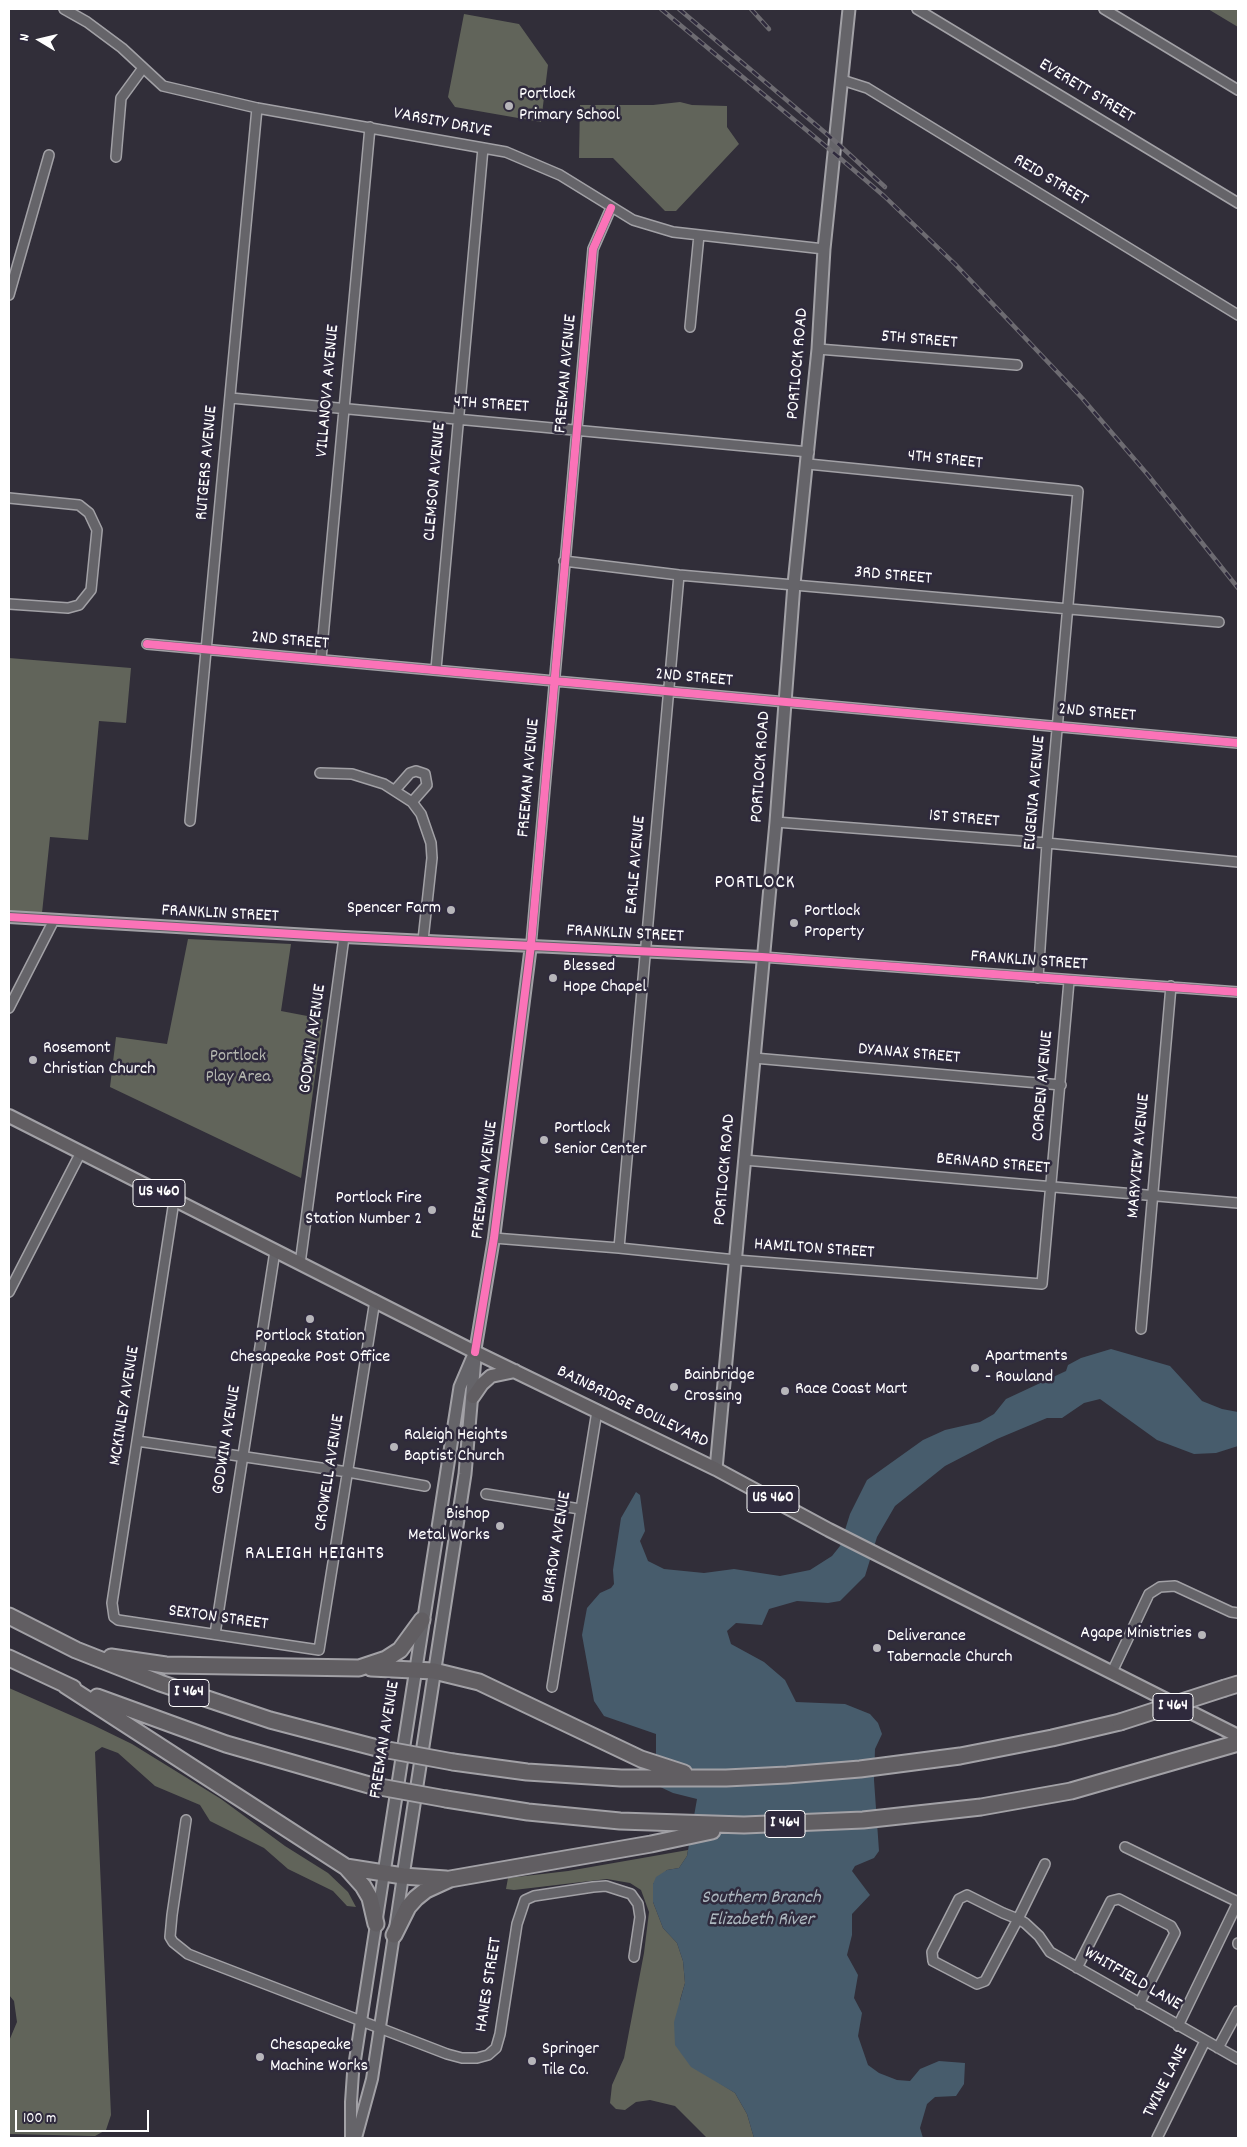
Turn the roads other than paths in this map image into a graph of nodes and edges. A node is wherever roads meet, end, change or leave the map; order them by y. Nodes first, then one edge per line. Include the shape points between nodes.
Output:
1 (64, 9) edge
2 (849, 9) edge
3 (918, 9) edge
4 (1104, 9) edge
5 (143, 68) junction
6 (842, 80) junction
7 (1238, 90) edge
8 (257, 108) junction
9 (370, 127) junction
10 (483, 148) junction
11 (49, 155) dead end
12 (116, 157) dead end
13 (1238, 203) edge
14 (611, 208) junction
15 (699, 235) junction
16 (824, 249) junction
17 (9, 295) edge
18 (1238, 315) edge
19 (690, 327) dead end
20 (818, 349) junction
21 (1017, 365) dead end
22 (230, 398) junction
23 (343, 410) junction
24 (457, 420) junction
25 (577, 429) junction
26 (809, 452) junction
27 (808, 464) junction
28 (1078, 491) joint
29 (9, 498) edge
30 (564, 561) junction
31 (679, 575) junction
32 (794, 584) junction
33 (9, 604) edge
34 (1069, 609) junction
35 (1219, 622) dead end
36 (147, 644) dead end
37 (207, 650) junction
38 (321, 659) junction
39 (436, 670) junction
40 (553, 680) junction
41 (669, 692) junction
42 (785, 702) junction
43 (1058, 726) junction
44 (1238, 743) edge
45 (320, 773) dead end
46 (395, 790) junction
47 (412, 802) junction
48 (190, 821) dead end
49 (776, 822) junction
50 (1047, 843) junction
51 (1238, 862) edge
52 (9, 917) edge
53 (54, 920) junction
54 (344, 937) junction
55 (423, 940) junction
56 (531, 945) junction
57 (646, 951) junction
58 (762, 957) junction
59 (1038, 978) junction
60 (1069, 981) junction
61 (1171, 986) junction
62 (1238, 992) edge
63 (9, 1008) edge
64 (754, 1058) junction
65 (1061, 1085) junction
66 (9, 1116) edge
67 (81, 1152) junction
68 (744, 1160) junction
69 (1051, 1186) junction
70 (1153, 1195) junction
71 (174, 1201) junction
72 (1238, 1203) edge
73 (494, 1238) junction
74 (619, 1248) junction
75 (275, 1250) junction
76 (736, 1260) junction
77 (300, 1264) junction
78 (1042, 1284) joint
79 (9, 1292) edge
80 (375, 1300) junction
81 (1141, 1329) dead end
82 (475, 1352) junction
83 (516, 1372) junction
84 (473, 1397) junction
85 (597, 1411) junction
86 (137, 1441) junction
87 (242, 1456) junction
88 (716, 1469) junction
89 (348, 1472) junction
90 (425, 1486) dead end
91 (486, 1494) dead end
92 (580, 1508) junction
93 (1238, 1613) edge
94 (9, 1616) edge
95 (114, 1617) joint
96 (422, 1620) junction
97 (215, 1634) junction
98 (60, 1642) junction
99 (319, 1650) joint
100 (9, 1658) edge
101 (359, 1668) junction
102 (415, 1670) junction
103 (434, 1671) junction
104 (1112, 1672) junction
105 (65, 1685) junction
106 (1232, 1686) edge
107 (552, 1688) dead end
108 (1238, 1736) edge
109 (1238, 1743) edge
110 (702, 1778) junction
111 (186, 1820) dead end
112 (744, 1825) junction
113 (1125, 1847) dead end
114 (1045, 1864) dead end
115 (346, 1867) junction
116 (384, 1873) junction
117 (403, 1876) junction
118 (450, 1879) junction
119 (1238, 1902) edge
120 (1018, 1919) junction
121 (376, 1924) junction
122 (394, 1935) junction
123 (634, 1957) dead end
124 (1077, 1968) junction
125 (1139, 2004) junction
126 (1238, 2011) edge
127 (362, 2019) junction
128 (380, 2026) junction
129 (1178, 2026) junction
130 (1206, 2041) junction
131 (1218, 2048) junction
132 (1238, 2059) edge
133 (351, 2138) edge
134 (356, 2138) edge
135 (1157, 2138) edge

1 - 5 street, VARSITY DRIVE via 88,22
2 - 6 main road, PORTLOCK ROAD
3 - 13 street, EVERETT STREET
4 - 7 street
5 - 8 street, VARSITY DRIVE via 163,86
5 - 12 street via 121,98
6 - 16 main road, PORTLOCK ROAD
6 - 18 street, REID STREET via 867,88
8 - 9 street, VARSITY DRIVE
8 - 22 street, RUTGERS AVENUE
9 - 10 street, VARSITY DRIVE
9 - 23 street, VILLANOVA AVENUE
10 - 14 street, VARSITY DRIVE via 506,152 560,175
10 - 24 street, CLEMSON AVENUE
11 - 17 street
14 - 15 street, VARSITY DRIVE via 649,226
14 - 25 street, FREEMAN AVENUE via 593,249
15 - 16 street, VARSITY DRIVE
15 - 19 street
16 - 20 main road, PORTLOCK ROAD
20 - 21 street, 5TH STREET
20 - 26 main road, PORTLOCK ROAD
22 - 23 street, 4TH STREET
22 - 37 street, RUTGERS AVENUE
23 - 24 street, 4TH STREET
23 - 38 street, VILLANOVA AVENUE
24 - 25 street, 4TH STREET
24 - 39 street, CLEMSON AVENUE
25 - 26 street, 4TH STREET
25 - 30 street, FREEMAN AVENUE
26 - 27 main road, PORTLOCK ROAD
27 - 28 street, 4TH STREET
27 - 32 main road, PORTLOCK ROAD
28 - 34 street, EUGENIA AVENUE
29 - 33 street via 79,505 89,513 97,530 91,590 79,605 68,608
30 - 31 street, 3RD STREET
30 - 40 street, FREEMAN AVENUE
31 - 32 street, 3RD STREET
31 - 41 street, EARLE AVENUE
32 - 34 street, 3RD STREET
32 - 42 main road, PORTLOCK ROAD
34 - 35 street, 3RD STREET
34 - 43 street, EUGENIA AVENUE
36 - 37 street, 2ND STREET
37 - 38 street, 2ND STREET
37 - 48 street, RUTGERS AVENUE
38 - 39 street, 2ND STREET
39 - 40 street, 2ND STREET
40 - 41 street, 2ND STREET
40 - 56 street, FREEMAN AVENUE
41 - 42 street, 2ND STREET
41 - 57 street, EARLE AVENUE
42 - 43 street, 2ND STREET
42 - 49 main road, PORTLOCK ROAD
43 - 44 street, 2ND STREET
43 - 50 street, EUGENIA AVENUE
45 - 46 street via 352,774
46 - 47 street
46 - 47 street via 410,773 425,774 427,785
47 - 55 street via 427,828 432,858
49 - 50 street, 1ST STREET
49 - 58 main road, PORTLOCK ROAD
50 - 51 street, 1ST STREET
50 - 59 street, EUGENIA AVENUE
52 - 53 street, FRANKLIN STREET
53 - 54 street, FRANKLIN STREET
53 - 63 street
54 - 55 street, FRANKLIN STREET
54 - 77 street, GODWIN AVENUE
55 - 56 street, FRANKLIN STREET
56 - 57 street, FRANKLIN STREET
56 - 73 street, FREEMAN AVENUE
57 - 58 street, FRANKLIN STREET
57 - 74 street, EARLE AVENUE
58 - 59 street, FRANKLIN STREET
58 - 64 main road, PORTLOCK ROAD
59 - 60 street, FRANKLIN STREET
60 - 61 street, FRANKLIN STREET
60 - 65 street, CORDEN AVENUE
61 - 62 street, FRANKLIN STREET
61 - 70 street, MARYVIEW AVENUE
64 - 65 street, DYANAX STREET
64 - 68 main road, PORTLOCK ROAD
65 - 69 street, CORDEN AVENUE
66 - 67 main road, BAINBRIDGE BOULEVARD / US 460
67 - 71 main road, BAINBRIDGE BOULEVARD / US 460
67 - 79 street
68 - 69 street, BERNARD STREET
68 - 76 main road, PORTLOCK ROAD
69 - 70 street, BERNARD STREET
69 - 78 street, CORDEN AVENUE
70 - 72 street, BERNARD STREET
70 - 81 street, MARYVIEW AVENUE
71 - 75 main road, BAINBRIDGE BOULEVARD / US 460
71 - 86 street, MCKINLEY AVENUE
73 - 74 street, HAMILTON STREET
73 - 82 street, FREEMAN AVENUE
74 - 76 street, HAMILTON STREET
75 - 77 main road, BAINBRIDGE BOULEVARD / US 460
75 - 87 street, GODWIN AVENUE
76 - 78 street, HAMILTON STREET
76 - 88 main road, PORTLOCK ROAD
77 - 80 main road, BAINBRIDGE BOULEVARD / US 460
80 - 82 main road, BAINBRIDGE BOULEVARD / US 460
80 - 89 street, CROWELL AVENUE
82 - 83 main road, BAINBRIDGE BOULEVARD / US 460
82 - 84 main road, FREEMAN AVENUE
82 - 96 main road, FREEMAN AVENUE via 460,1387
83 - 84 main road via 491,1376
83 - 85 main road, BAINBRIDGE BOULEVARD / US 460
84 - 103 main road, FREEMAN AVENUE via 465,1474
85 - 88 main road, BAINBRIDGE BOULEVARD / US 460
85 - 92 street, BURROW AVENUE
86 - 87 street
86 - 95 street, MCKINLEY AVENUE via 112,1603
87 - 89 street
87 - 97 street, GODWIN AVENUE
88 - 104 main road, BAINBRIDGE BOULEVARD / US 460
89 - 90 street
89 - 99 street, CROWELL AVENUE
91 - 92 street
92 - 107 street, BURROW AVENUE
93 - 104 street via 1175,1586 1160,1587 1150,1594
94 - 98 highway, I 464
95 - 97 street, SEXTON STREET via 127,1622
96 - 101 highway via 400,1650 386,1659
96 - 102 main road, FREEMAN AVENUE
97 - 99 street, SEXTON STREET
98 - 101 highway via 126,1660 166,1665
98 - 110 highway, I 464, bridge via 228,1707 377,1748 527,1772
100 - 105 highway, I 464
101 - 102 highway
102 - 103 highway
102 - 116 main road, FREEMAN AVENUE
103 - 110 highway via 479,1682 641,1759
103 - 117 main road, FREEMAN AVENUE
104 - 108 main road, BAINBRIDGE BOULEVARD / US 460
105 - 112 highway, I 464, bridge via 226,1744 369,1785 567,1816
105 - 115 highway
106 - 110 highway, I 464, bridge via 1120,1722 1000,1749 896,1765 786,1776
109 - 112 highway, I 464 via 1071,1791 981,1807 901,1816
111 - 127 street, HANES STREET via 178,1860 170,1937 184,1950 203,1960
112 - 118 highway
113 - 119 street
114 - 120 street
115 - 116 highway
115 - 121 highway via 370,1898
116 - 117 highway
116 - 121 street, FREEMAN AVENUE
117 - 118 highway
117 - 122 street, FREEMAN AVENUE
118 - 122 highway via 416,1898
119 - 129 street
120 - 120 street, WHITFIELD LANE via 967,1895 959,1899 932,1952 933,1961 977,1984 985,1981
120 - 124 street, WHITFIELD LANE via 1039,1936 1050,1952
121 - 127 street, FREEMAN AVENUE
122 - 128 street, FREEMAN AVENUE
123 - 128 street, HANES STREET via 640,1917 638,1904 631,1894 599,1886 534,1896 525,1900 516,1924 500,2034 496,2048 488,2055 477,2058 454,2056
124 - 125 street, WHITFIELD LANE
124 - 125 street via 1111,1901 1120,1899 1171,1926 1175,1934
125 - 129 street, WHITFIELD LANE
126 - 131 street
127 - 128 street, HANES STREET
127 - 133 street, FREEMAN AVENUE via 350,2102
128 - 134 street, FREEMAN AVENUE via 372,2078
129 - 130 street, WHITFIELD LANE
130 - 131 street, WHITFIELD LANE
130 - 135 street, TWINE LANE
131 - 132 street, WHITFIELD LANE

